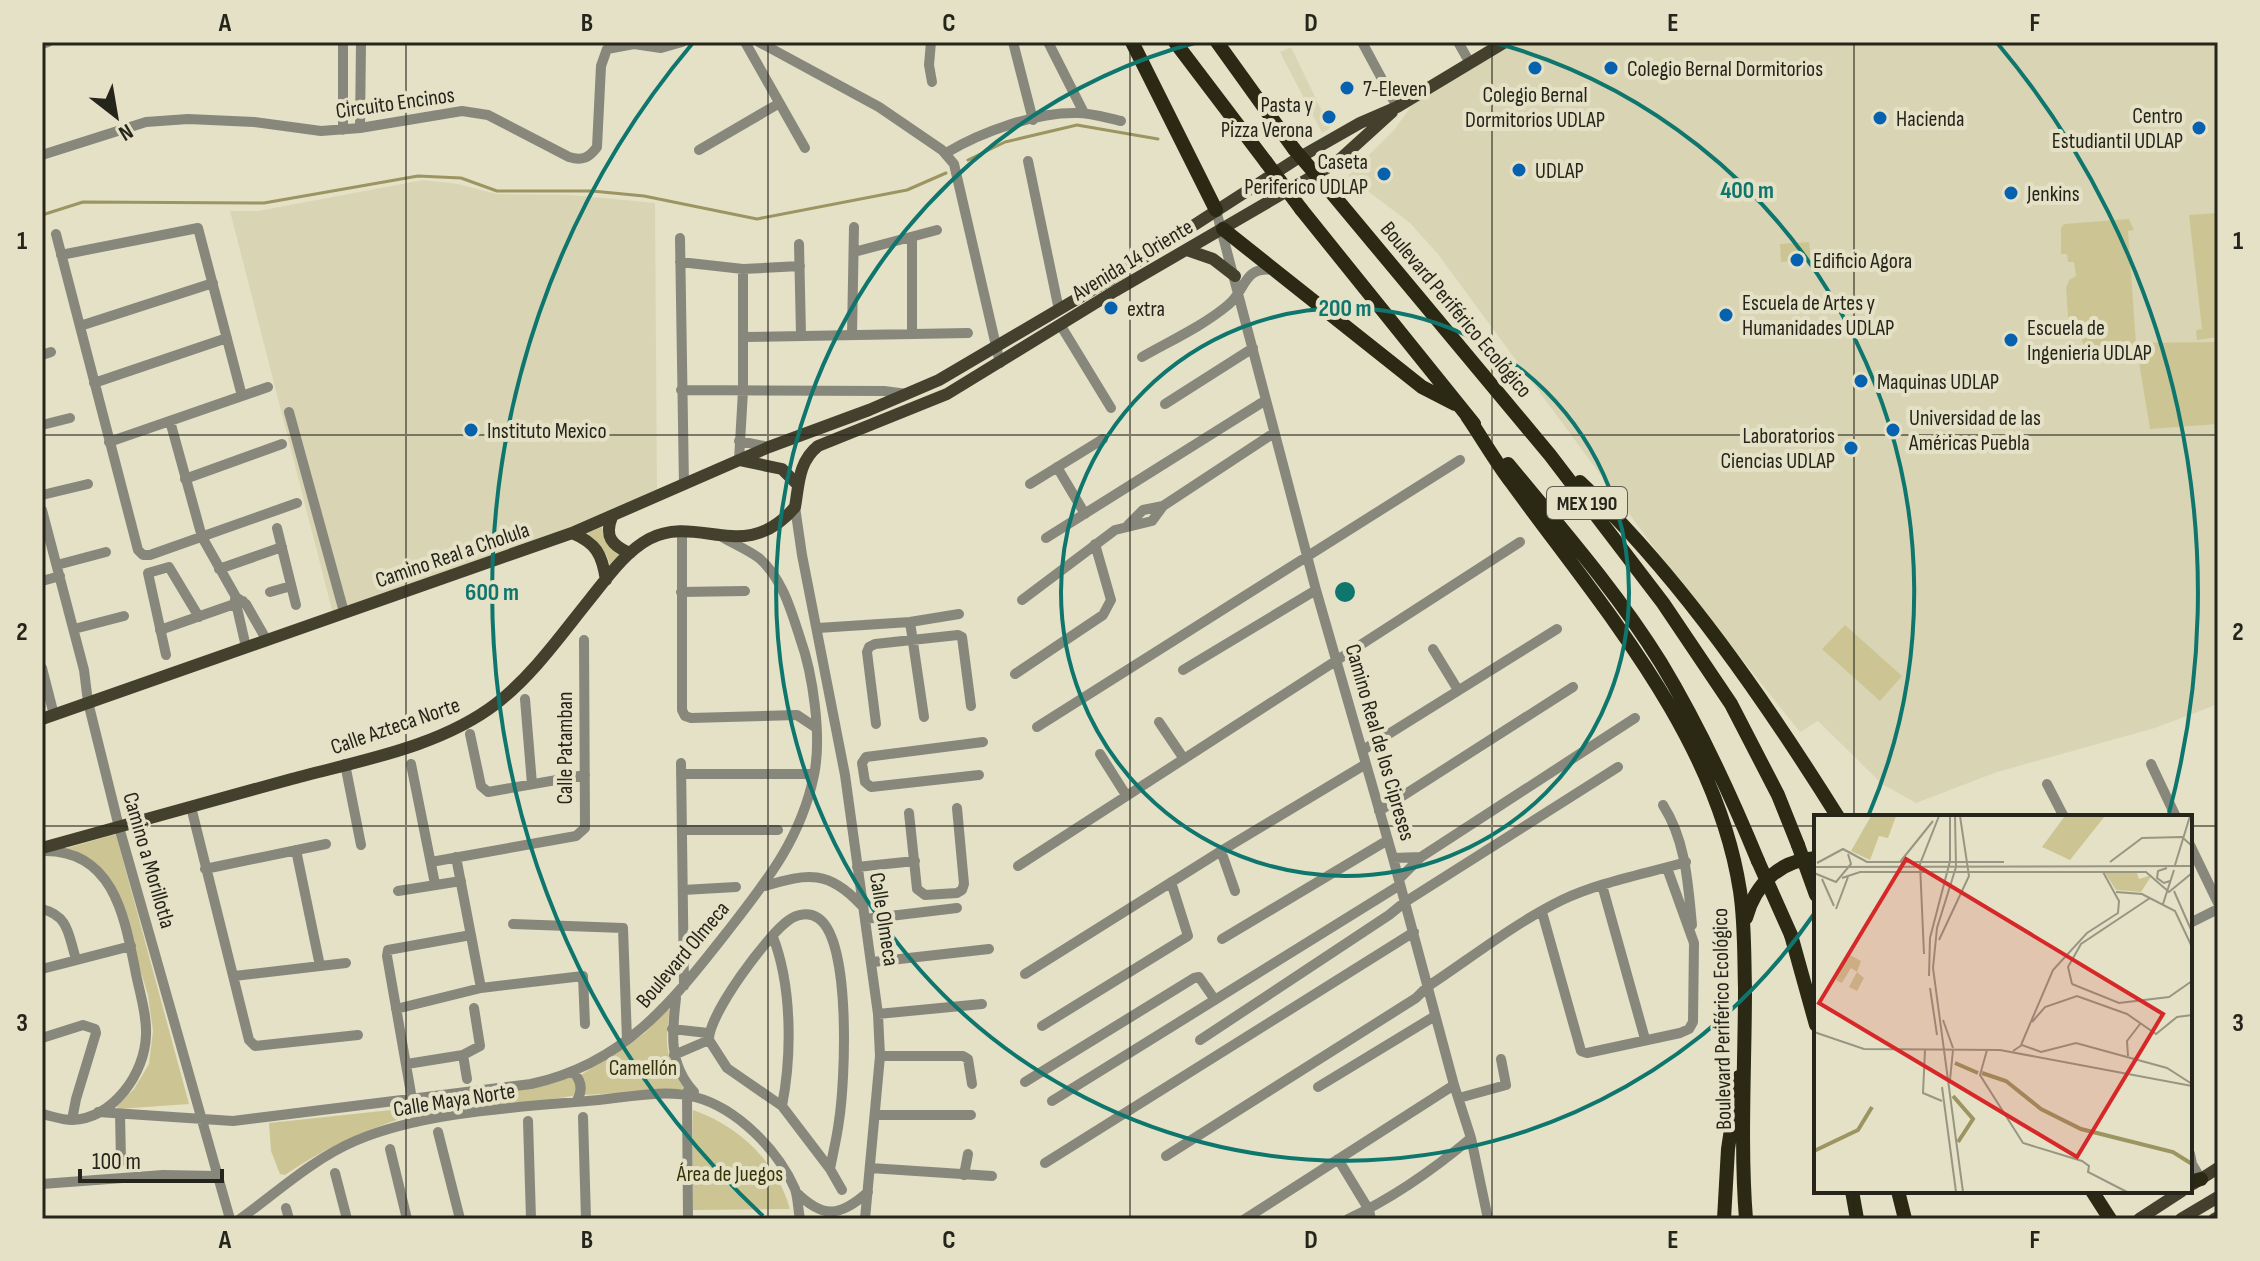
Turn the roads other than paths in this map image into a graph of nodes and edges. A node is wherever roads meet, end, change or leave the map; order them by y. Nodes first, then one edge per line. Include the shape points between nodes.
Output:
1 (48, 42) edge
2 (343, 42) edge
3 (361, 42) edge
4 (682, 42) edge
5 (745, 42) edge
6 (759, 42) edge
7 (931, 42) edge
8 (1013, 42) edge
9 (1048, 42) edge
10 (1132, 42) edge
11 (1175, 42) edge
12 (1217, 42) edge
13 (1362, 42) edge
14 (1458, 42) edge
15 (1505, 42) edge
16 (635, 43) edge
17 (42, 44) edge
18 (606, 45) edge
19 (1470, 63) junction
20 (932, 82) dead end
21 (778, 104) junction
22 (1397, 107) junction
23 (1084, 113) junction
24 (1033, 120) junction
25 (1121, 121) dead end
26 (360, 128) junction
27 (343, 130) junction
28 (805, 148) dead end
29 (699, 150) dead end
30 (946, 153) junction
31 (42, 155) edge
32 (1028, 161) dead end
33 (1216, 210) junction
34 (854, 227) dead end
35 (1223, 229) junction
36 (937, 230) dead end
37 (56, 234) dead end
38 (912, 237) junction
39 (680, 238) dead end
40 (799, 244) dead end
41 (1187, 250) junction
42 (854, 252) junction
43 (61, 255) junction
44 (680, 262) junction
45 (800, 266) junction
46 (743, 269) junction
47 (1274, 270) junction
48 (1235, 276) junction
49 (213, 283) junction
50 (1112, 286) junction
51 (1239, 292) junction
52 (1059, 310) junction
53 (80, 326) junction
54 (1061, 326) junction
55 (968, 333) dead end
56 (912, 334) junction
57 (801, 335) junction
58 (852, 335) junction
59 (744, 337) junction
60 (227, 338) junction
61 (997, 347) junction
62 (1253, 348) junction
63 (1142, 357) dead end
64 (1000, 363) junction
65 (94, 383) junction
66 (268, 387) dead end
67 (681, 390) junction
68 (743, 391) junction
69 (908, 394) junction
70 (242, 396) junction
71 (1266, 400) junction
72 (1165, 404) dead end
73 (1111, 408) dead end
74 (869, 410) joint
75 (1463, 411) junction
76 (289, 412) dead end
77 (70, 418) dead end
78 (170, 421) junction
79 (42, 425) edge
80 (1274, 433) junction
81 (1103, 439) dead end
82 (739, 441) junction
83 (109, 442) junction
84 (282, 444) dead end
85 (769, 447) junction
86 (1550, 455) junction
87 (739, 460) junction
88 (1460, 460) dead end
89 (1057, 467) junction
90 (185, 479) junction
91 (796, 483) junction
92 (88, 484) dead end
93 (1030, 484) dead end
94 (684, 485) junction
95 (42, 495) edge
96 (297, 503) dead end
97 (795, 507) junction
98 (42, 510) edge
99 (1085, 514) junction
100 (612, 517) junction
101 (44, 526) edge
102 (277, 528) dead end
103 (682, 532) junction
104 (572, 533) junction
105 (202, 537) junction
106 (722, 537) junction
107 (1046, 538) dead end
108 (1520, 542) dead end
109 (1095, 544) junction
110 (282, 547) junction
111 (106, 552) dead end
112 (630, 553) junction
113 (1306, 555) junction
114 (219, 569) junction
115 (58, 570) junction
116 (606, 580) junction
117 (42, 581) edge
118 (291, 586) junction
119 (1316, 590) junction
120 (745, 591) dead end
121 (270, 592) dead end
122 (681, 592) junction
123 (1022, 600) dead end
124 (238, 601) junction
125 (296, 605) dead end
126 (344, 612) junction
127 (250, 613) junction
128 (959, 614) dead end
129 (124, 616) dead end
130 (199, 617) junction
131 (239, 617) junction
132 (910, 622) junction
133 (818, 628) junction
134 (74, 629) junction
135 (1557, 629) dead end
136 (160, 630) junction
137 (266, 639) junction
138 (584, 640) dead end
139 (913, 640) junction
140 (246, 647) junction
141 (1433, 649) dead end
142 (166, 655) dead end
143 (1337, 660) junction
144 (42, 668) edge
145 (1183, 670) dead end
146 (1015, 674) dead end
147 (1573, 687) dead end
148 (1458, 690) junction
149 (525, 699) dead end
150 (88, 702) junction
151 (971, 706) dead end
152 (48, 717) edge
153 (924, 717) dead end
154 (1635, 718) dead end
155 (1159, 722) dead end
156 (876, 724) dead end
157 (815, 727) junction
158 (1037, 727) dead end
159 (470, 734) dead end
160 (983, 742) dead end
161 (1363, 750) junction
162 (1100, 754) dead end
163 (1184, 759) junction
164 (345, 764) junction
165 (411, 764) dead end
166 (1366, 764) junction
167 (2151, 764) dead end
168 (1618, 767) dead end
169 (863, 773) junction
170 (814, 774) junction
171 (585, 775) junction
172 (845, 775) junction
173 (979, 775) dead end
174 (532, 784) junction
175 (2047, 784) dead end
176 (1126, 795) junction
177 (1663, 805) dead end
178 (191, 807) junction
179 (957, 808) dead end
180 (1379, 811) junction
181 (909, 813) dead end
182 (1837, 815) edge
183 (2063, 815) edge
184 (2175, 815) edge
185 (119, 827) junction
186 (682, 830) junction
187 (778, 830) dead end
188 (1388, 840) junction
189 (326, 844) dead end
190 (361, 845) dead end
191 (42, 849) edge
192 (2192, 849) edge
193 (296, 850) junction
194 (1221, 851) junction
195 (456, 857) junction
196 (1421, 857) junction
197 (1393, 858) junction
198 (1814, 858) edge
199 (915, 861) junction
200 (431, 862) junction
201 (1686, 862) junction
202 (1018, 866) dead end
203 (857, 867) junction
204 (1667, 868) junction
205 (205, 869) junction
206 (461, 881) junction
207 (1171, 882) junction
208 (1399, 882) junction
209 (435, 884) junction
210 (1602, 885) junction
211 (765, 886) junction
212 (736, 887) dead end
213 (1814, 889) edge
214 (683, 890) junction
215 (398, 891) dead end
216 (1235, 891) dead end
217 (1405, 902) junction
218 (2218, 903) edge
219 (863, 907) junction
220 (957, 908) dead end
221 (42, 909) edge
222 (2218, 909) edge
223 (1542, 912) junction
224 (865, 919) junction
225 (2192, 922) edge
226 (513, 924) dead end
227 (1414, 932) junction
228 (471, 935) junction
229 (1744, 935) junction
230 (773, 937) junction
231 (1222, 939) dead end
232 (1694, 943) junction
233 (131, 946) junction
234 (989, 949) dead end
235 (76, 959) junction
236 (873, 962) junction
237 (346, 963) dead end
238 (320, 966) junction
239 (42, 969) edge
240 (1025, 974) dead end
241 (234, 976) junction
242 (684, 986) junction
243 (1427, 987) junction
244 (481, 988) junction
245 (677, 996) junction
246 (1215, 1000) junction
247 (982, 1004) dead end
248 (474, 1008) dead end
249 (396, 1009) junction
250 (878, 1014) junction
251 (1435, 1016) junction
252 (1814, 1018) edge
253 (585, 1024) dead end
254 (1042, 1026) dead end
255 (672, 1029) junction
256 (358, 1035) dead end
257 (708, 1037) junction
258 (42, 1038) edge
259 (1645, 1039) junction
260 (627, 1040) junction
261 (1200, 1040) dead end
262 (463, 1055) junction
263 (674, 1055) junction
264 (880, 1056) junction
265 (1745, 1058) junction
266 (1501, 1059) dead end
267 (407, 1064) junction
268 (573, 1072) junction
269 (467, 1079) dead end
270 (1025, 1082) dead end
271 (531, 1084) junction
272 (972, 1084) dead end
273 (1454, 1085) junction
274 (1318, 1087) dead end
275 (688, 1091) junction
276 (1459, 1098) junction
277 (413, 1100) junction
278 (1052, 1101) dead end
279 (576, 1102) junction
280 (531, 1106) junction
281 (782, 1106) junction
282 (98, 1112) junction
283 (42, 1114) edge
284 (120, 1114) junction
285 (876, 1115) junction
286 (971, 1115) dead end
287 (583, 1117) dead end
288 (72, 1120) junction
289 (203, 1120) junction
290 (528, 1121) dead end
291 (416, 1122) junction
292 (438, 1132) dead end
293 (1471, 1138) junction
294 (390, 1149) dead end
295 (968, 1154) dead end
296 (1166, 1156) dead end
297 (1338, 1159) junction
298 (121, 1161) dead end
299 (1045, 1163) dead end
300 (870, 1168) junction
301 (830, 1169) junction
302 (2218, 1170) edge
303 (335, 1173) dead end
304 (964, 1175) junction
305 (218, 1176) junction
306 (992, 1176) dead end
307 (2194, 1182) edge
308 (42, 1184) edge
309 (842, 1190) dead end
310 (796, 1192) junction
311 (868, 1192) junction
312 (1852, 1193) edge
313 (1898, 1193) edge
314 (2093, 1193) edge
315 (2179, 1193) edge
316 (2218, 1197) edge
317 (1370, 1214) edge
318 (2108, 1216) edge
319 (2183, 1218) edge
320 (230, 1219) edge
321 (240, 1219) edge
322 (347, 1219) edge
323 (407, 1219) edge
324 (460, 1219) edge
325 (531, 1219) edge
326 (586, 1219) edge
327 (688, 1219) edge
328 (800, 1219) edge
329 (865, 1219) edge
330 (1245, 1219) edge
331 (1348, 1219) edge
332 (1488, 1219) edge
333 (1724, 1219) edge
334 (1746, 1219) edge
335 (1857, 1219) edge
336 (1905, 1219) edge
337 (2139, 1219) edge
338 (2168, 1219) edge

1 - 17 street
2 - 27 street
3 - 26 street
4 - 16 street, Circuito Encinos via 661,48
5 - 21 street
6 - 30 street via 879,107
7 - 20 street
8 - 24 street
9 - 23 street
10 - 33 highway
11 - 75 highway, Boulevard Periférico Ecológico / MEX 190, bridge
12 - 86 highway, Boulevard Periférico Ecológico / MEX 190, bridge via 1294,149
13 - 22 street
14 - 19 street
15 - 19 main road, Avenida 14 Oriente
16 - 18 street, Circuito Encinos
18 - 26 street, Circuito Encinos via 597,147 586,158 569,157 488,115 462,111
19 - 22 main road, Avenida 14 Oriente
21 - 28 street
21 - 29 street
22 - 33 main road, Avenida 14 Oriente via 1295,160
22 - 35 main road, Avenida 14 Oriente via 1337,162
23 - 24 street
23 - 25 street
24 - 30 street via 978,135
26 - 27 street, Circuito Encinos
27 - 31 street, Circuito Encinos via 188,119 146,122
30 - 61 street via 958,174
32 - 52 street
33 - 35 street, Camino Real de los Cipreses
33 - 50 main road, Avenida 14 Oriente
34 - 42 street
35 - 41 main road, Avenida 14 Oriente
35 - 47 highway
35 - 48 street, Camino Real de los Cipreses
36 - 38 street
37 - 43 street
38 - 42 street
38 - 56 street
39 - 44 street
40 - 45 street
41 - 48 main road via 1213,259
41 - 50 main road, Avenida 14 Oriente
42 - 58 street
43 - 49 street via 193,227 198,228
43 - 53 street
44 - 46 street
44 - 67 street
45 - 46 street
45 - 57 street
46 - 59 street
47 - 51 street via 1255,272
47 - 75 highway via 1422,387
48 - 51 street, Camino Real de los Cipreses
49 - 53 street
49 - 60 street
50 - 52 main road, Avenida 14 Oriente
50 - 54 main road, Avenida 14 Oriente
51 - 62 street, Camino Real de los Cipreses
51 - 63 street via 1227,306
52 - 61 main road, Avenida 14 Oriente
53 - 65 street
54 - 64 main road, Avenida 14 Oriente
54 - 73 street
55 - 56 street
56 - 58 street
57 - 58 street
57 - 59 street
59 - 68 street
60 - 65 street
60 - 70 street
61 - 64 street
61 - 69 main road, Avenida 14 Oriente
62 - 71 street, Camino Real de los Cipreses
62 - 72 street
64 - 91 main road, Avenida 14 Oriente via 947,394 818,446
65 - 83 street
66 - 70 street
67 - 68 street
67 - 94 street
68 - 69 street
68 - 82 street
69 - 74 main road, Avenida 14 Oriente
70 - 78 street
71 - 80 street, Camino Real de los Cipreses
71 - 99 street
74 - 85 main road, Camino Real a Cholula
75 - 229 highway, Boulevard Periférico Ecológico via 1625,639 1679,727 1728,836
75 - 252 highway, Boulevard Periférico Ecológico / MEX 190, bridge via 1593,569 1659,661 1707,746 1791,935
76 - 126 street
77 - 79 street
78 - 83 street
78 - 90 street
80 - 109 street via 1163,506 1152,521 1115,530
80 - 113 street, Camino Real de los Cipreses
81 - 89 street
82 - 85 street
82 - 87 street
83 - 105 street via 138,550 143,555
84 - 90 street
85 - 87 main road, Camino Real a Cholula
86 - 182 highway, Boulevard Periférico Ecológico via 1612,513 1672,583 1769,711
86 - 213 highway, Boulevard Periférico Ecológico / MEX 190, bridge via 1724,692 1754,746
87 - 91 main road via 782,469
87 - 94 main road, Camino Real a Cholula
88 - 113 street
89 - 93 street
89 - 99 street
90 - 105 street
91 - 97 main road
92 - 95 street
94 - 100 main road, Camino Real a Cholula
96 - 105 street
97 - 106 main road, Calle Azteca Norte via 759,535
97 - 133 street, Calle Olmeca
98 - 101 street, Camino a Morillotla
99 - 107 street
100 - 104 main road, Camino Real a Cholula
100 - 112 main road via 610,540
101 - 115 street, Camino a Morillotla
102 - 110 street
103 - 106 main road, Calle Azteca Norte
103 - 112 main road, Calle Azteca Norte via 655,537
103 - 122 street
104 - 116 main road via 597,548
104 - 126 main road, Camino Real a Cholula
105 - 114 street
106 - 157 street, Boulevard Olmeca via 758,557 789,603 806,654
108 - 143 street
109 - 123 street
109 - 146 street via 1109,608
110 - 114 street
110 - 118 street
111 - 115 street
112 - 116 main road, Calle Azteca Norte
113 - 119 street, Camino Real de los Cipreses
113 - 158 street
114 - 124 street
115 - 117 street
115 - 134 street, Camino a Morillotla
116 - 164 main road, Calle Azteca Norte via 523,680 474,719
118 - 121 street
118 - 125 street
119 - 143 street, Camino Real de los Cipreses
119 - 145 street
120 - 122 street
122 - 157 street via 685,716 797,715
124 - 127 street
124 - 130 street
124 - 131 street
126 - 137 main road, Camino Real a Cholula
127 - 131 street
127 - 137 street
128 - 132 street
129 - 134 street
130 - 136 street
130 - 136 street via 169,567 152,571 148,577
131 - 140 street
132 - 133 street
132 - 139 street
133 - 172 street, Calle Olmeca
134 - 150 street, Camino a Morillotla
135 - 148 street
136 - 142 street
137 - 140 main road, Camino Real a Cholula
138 - 171 street, Calle Patamban
139 - 151 street via 962,637
139 - 153 street
139 - 156 street via 869,647
140 - 150 main road, Camino Real a Cholula
141 - 148 street
143 - 161 street, Camino Real de los Cipreses
143 - 163 street
144 - 152 street
147 - 180 street
148 - 161 street
149 - 174 street
150 - 152 main road, Camino Real a Cholula
150 - 185 street, Camino a Morillotla
154 - 196 street
155 - 163 street
157 - 170 street, Boulevard Olmeca
159 - 174 street via 483,790
160 - 169 street via 866,757
161 - 166 street, Camino Real de los Cipreses
162 - 176 street
163 - 176 street
164 - 178 main road, Calle Azteca Norte
164 - 190 street
165 - 200 street
166 - 180 street, Camino Real de los Cipreses
166 - 194 street
167 - 184 street
168 - 217 street
169 - 172 street
169 - 173 street via 871,787
170 - 186 street via 681,768
170 - 211 street, Boulevard Olmeca via 788,850
171 - 174 street
171 - 195 street, Calle Patamban via 582,833
172 - 203 street, Calle Olmeca
175 - 183 street
176 - 202 street
177 - 201 street
178 - 185 main road, Calle Azteca Norte
178 - 205 street
179 - 199 street via 962,890 920,893
180 - 188 street, Camino Real de los Cipreses
181 - 199 street
185 - 191 main road, Calle Azteca Norte
185 - 289 street, Camino a Morillotla
186 - 187 street
186 - 214 street
188 - 197 street, Camino Real de los Cipreses
188 - 231 street
189 - 193 street
191 - 233 street via 63,851 100,874 117,899
192 - 218 street
193 - 205 street
193 - 238 street
194 - 207 street
194 - 216 street
195 - 200 street
195 - 206 street
196 - 197 street
196 - 208 street
197 - 208 street, Camino Real de los Cipreses
198 - 229 highway via 1791,863 1768,877 1752,899
199 - 203 street
200 - 209 street
201 - 204 street
201 - 232 street
203 - 219 street, Calle Olmeca
204 - 210 street
204 - 232 street
205 - 241 street
206 - 209 street
206 - 228 street
207 - 240 street
207 - 254 street via 1188,936
208 - 217 street, Camino Real de los Cipreses
208 - 246 street
209 - 215 street
210 - 223 street
210 - 259 street
211 - 219 street via 817,876 838,884
211 - 242 street, Boulevard Olmeca
212 - 214 street
214 - 242 street
217 - 227 street, Camino Real de los Cipreses
217 - 261 street
219 - 224 street, Calle Olmeca
220 - 224 street
221 - 235 street via 59,915
222 - 225 street
223 - 243 street
223 - 259 street via 1581,1051
224 - 236 street, Calle Olmeca
226 - 260 street via 623,928
227 - 243 street, Camino Real de los Cipreses
227 - 299 street
228 - 244 street
228 - 249 street via 388,950
229 - 265 highway, Boulevard Periférico Ecológico
230 - 257 street via 730,990
230 - 281 street via 787,1017
230 - 301 street via 791,918 807,914 827,927 835,944 844,1038 840,1119
232 - 259 street via 1693,1022 1689,1029
233 - 235 street
233 - 282 street via 146,1034 143,1060 118,1099
234 - 236 street
235 - 239 street
236 - 250 street, Calle Olmeca
237 - 238 street
238 - 241 street
241 - 256 street via 249,1040 255,1046
242 - 245 street, Boulevard Olmeca
243 - 251 street, Camino Real de los Cipreses
243 - 296 street
244 - 249 street
244 - 253 street via 583,976
245 - 255 street
245 - 260 street, Boulevard Olmeca
246 - 270 street via 1199,977 1194,978
246 - 278 street
247 - 250 street
248 - 262 street via 480,1046
249 - 267 street
250 - 264 street, Calle Olmeca
251 - 273 street, Camino Real de los Cipreses
251 - 274 street
255 - 257 street
255 - 263 street
257 - 263 street
257 - 281 street via 727,1068
258 - 288 street via 83,1025 95,1029
260 - 268 street, Boulevard Olmeca
262 - 267 street
262 - 269 street
263 - 275 street
264 - 272 street via 963,1056
264 - 285 street, Calle Olmeca
265 - 333 highway via 1732,1115
265 - 334 highway, Boulevard Periférico Ecológico
266 - 276 street via 1506,1085
267 - 277 street
268 - 271 street, Boulevard Olmeca
268 - 279 street via 581,1083
271 - 277 street, Boulevard Olmeca
271 - 280 street
273 - 276 street, Camino Real de los Cipreses
273 - 297 street
275 - 279 street, Calle Maya Norte
275 - 310 street via 759,1138
275 - 327 street
276 - 293 street, Camino Real de los Cipreses
277 - 289 street, Boulevard Olmeca
277 - 291 street
279 - 280 street, Calle Maya Norte
280 - 291 street, Calle Maya Norte
281 - 301 street
282 - 284 street, Boulevard Olmeca
282 - 288 street
283 - 288 street
284 - 289 street, Boulevard Olmeca
284 - 298 street
285 - 286 street
285 - 300 street, Calle Olmeca
287 - 326 street
289 - 305 street, Camino a Morillotla
290 - 325 street
291 - 321 street, Calle Maya Norte via 353,1142
292 - 324 street
293 - 317 street
293 - 332 street, Camino Real de los Cipreses
294 - 323 street
295 - 304 street
297 - 317 street
297 - 330 street
300 - 304 street
300 - 311 street, Calle Olmeca
301 - 309 street
302 - 307 main road
303 - 322 street
304 - 306 street
305 - 308 street
305 - 320 street, Camino a Morillotla
310 - 311 street via 815,1208 831,1212 847,1208
310 - 328 street
311 - 329 street, Calle Olmeca
312 - 335 highway
313 - 336 highway
314 - 318 highway
315 - 337 main road
316 - 319 main road
317 - 331 street
319 - 338 main road

